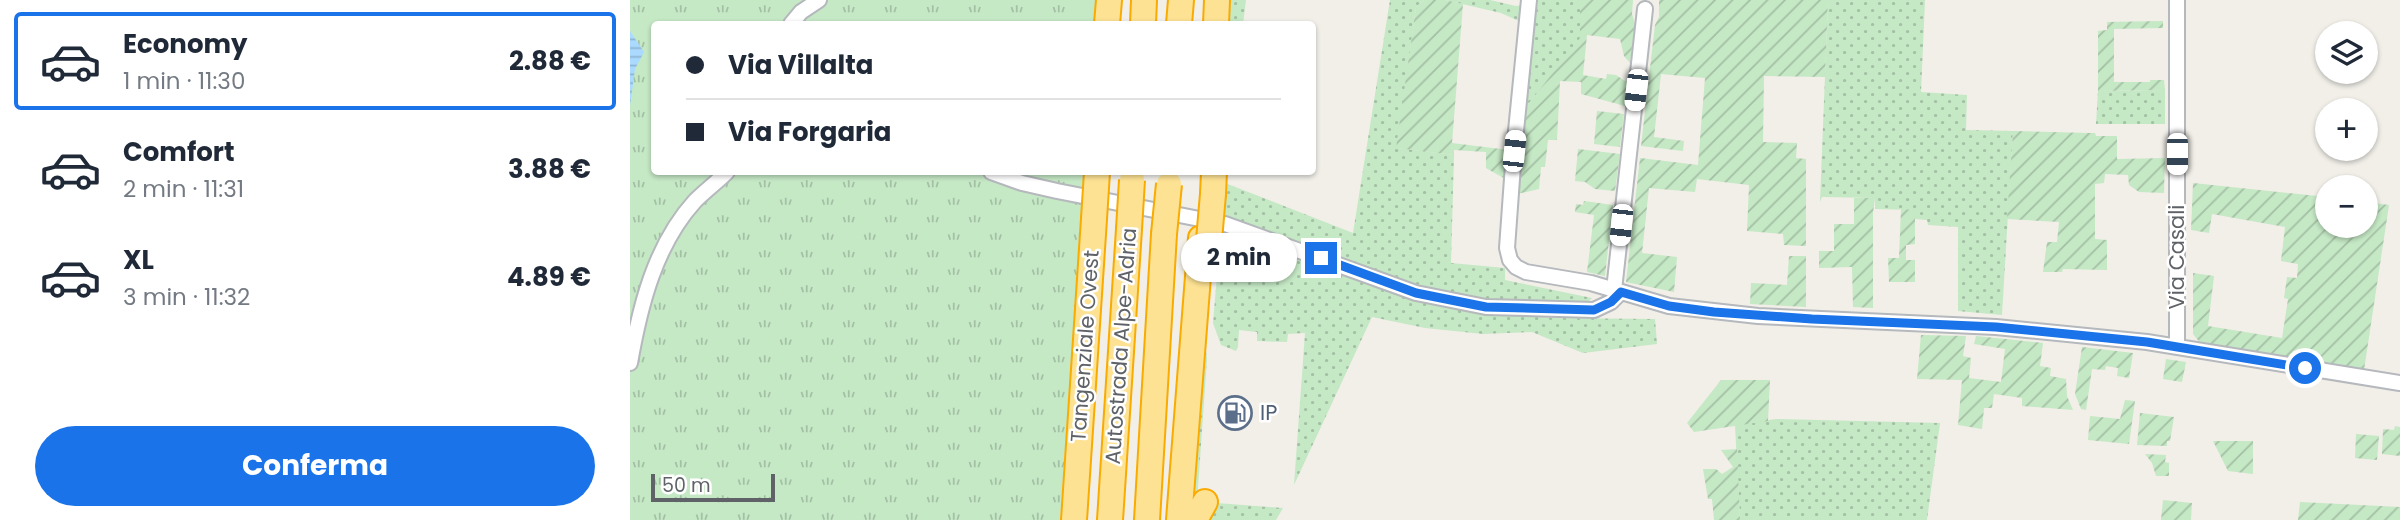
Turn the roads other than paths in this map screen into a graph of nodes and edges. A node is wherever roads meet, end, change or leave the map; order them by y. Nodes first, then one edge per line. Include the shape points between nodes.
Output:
1 (819, 0) edge
2 (1109, 0) edge
3 (1144, 0) edge
4 (1181, 0) edge
5 (1217, 0) edge
6 (1529, 0) edge
7 (2177, 0) edge
8 (1646, 9) dead end
9 (794, 21) edge
10 (1107, 21) edge
11 (1143, 21) edge
12 (1180, 21) edge
13 (1216, 21) edge
14 (724, 175) edge
15 (999, 175) edge
16 (1097, 175) edge
17 (1133, 176) edge
18 (1169, 178) edge
19 (1209, 182) edge
20 (1205, 239) junction
21 (1617, 291) junction
22 (1206, 322) dead end
23 (2177, 347) junction
24 (630, 363) edge
25 (2400, 383) edge
26 (1073, 520) edge
27 (1110, 520) edge
28 (1147, 520) edge
29 (1180, 520) edge

1 - 9 street
2 - 10 highway
3 - 11 highway
4 - 12 highway
5 - 13 highway
6 - 21 street via 1508,254 1516,267 1540,276
7 - 23 street, Via Casali
8 - 21 street
14 - 24 street via 696,201 666,243 644,298
15 - 21 street via 1225,224 1416,293 1486,307 1594,310 1611,302
16 - 26 highway, Tangenziale Ovest, bridge
17 - 27 highway, Autostrada Alpe-Adria, bridge
18 - 28 highway, Autostrada Alpe-Adria, bridge
19 - 20 highway
20 - 22 highway
20 - 29 highway
21 - 23 street via 1669,306 1772,317 1996,327
23 - 25 street

